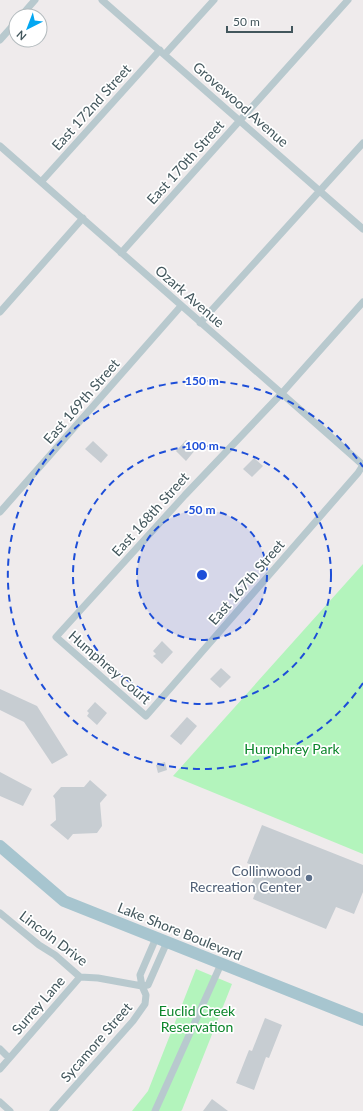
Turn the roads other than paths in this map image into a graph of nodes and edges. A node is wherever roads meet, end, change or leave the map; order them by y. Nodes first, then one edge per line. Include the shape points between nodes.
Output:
1 (36, 0) edge
2 (102, 0) edge
3 (214, 0) edge
4 (348, 0) edge
5 (28, 8) edge
6 (8, 31) edge
7 (0, 40) edge
8 (163, 52) junction
9 (240, 120) junction
10 (363, 143) edge
11 (0, 146) edge
12 (41, 182) junction
13 (320, 191) junction
14 (83, 218) junction
15 (363, 229) edge
16 (121, 253) junction
17 (363, 302) edge
18 (181, 306) junction
19 (0, 312) edge
20 (200, 323) junction
21 (282, 393) junction
22 (363, 465) edge
23 (0, 512) edge
24 (56, 637) joint
25 (146, 716) joint
26 (0, 846) edge
27 (2, 917) edge
28 (162, 940) junction
29 (221, 964) junction
30 (80, 977) junction
31 (142, 986) junction
32 (363, 1020) edge
33 (0, 1049) edge
34 (9, 1058) junction
35 (0, 1069) edge
36 (0, 1102) edge
37 (10, 1111) edge
38 (53, 1111) edge
39 (155, 1111) edge

1 - 5 street
2 - 8 street, Grovewood Avenue
3 - 8 street, East 172nd Street
4 - 9 street, East 170th Street
6 - 7 street
8 - 9 street, Grovewood Avenue
8 - 12 street, East 172nd Street
9 - 13 street, Grovewood Avenue
9 - 16 street, East 170th Street
10 - 13 street
11 - 12 street, Ozark Avenue
12 - 14 street, Ozark Avenue
13 - 15 street, Grovewood Avenue
13 - 20 street
14 - 16 street, Ozark Avenue
14 - 19 street
16 - 18 street, Ozark Avenue
17 - 21 street, East 168th Street
18 - 20 street, Ozark Avenue
18 - 23 street, East 169th Street
20 - 21 street, Ozark Avenue
21 - 22 street, Ozark Avenue
21 - 24 street, East 168th Street
22 - 25 street, East 167th Street
24 - 25 street, Humphrey Court
26 - 28 main road, Lake Shore Boulevard via 64,901
27 - 30 street, Lincoln Drive
28 - 29 main road, Lake Shore Boulevard
28 - 31 street, Sycamore Street via 140,975
28 - 31 street via 148,985
29 - 32 main road, Lake Shore Boulevard
29 - 39 street
30 - 31 street, Lincoln Drive
30 - 34 street, Surrey Lane
31 - 38 street, Sycamore Street via 146,995 145,1004 133,1021
33 - 34 street
34 - 35 street, Surrey Lane
36 - 37 street

